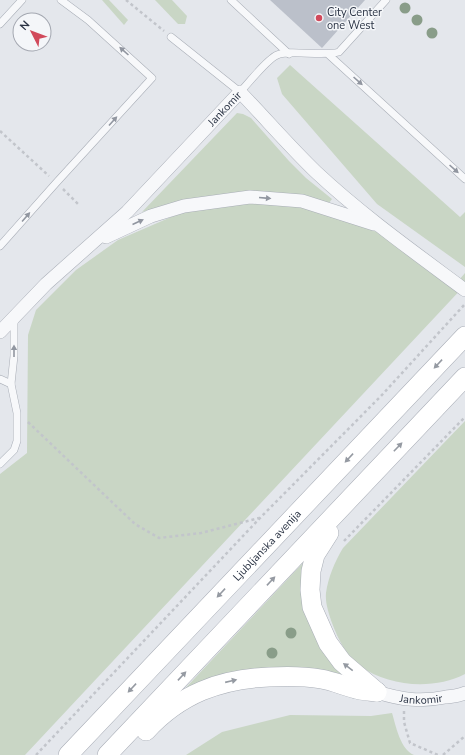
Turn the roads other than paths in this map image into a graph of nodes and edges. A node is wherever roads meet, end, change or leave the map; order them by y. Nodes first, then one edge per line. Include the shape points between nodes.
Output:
1 (22, 0) edge
2 (61, 0) edge
3 (231, 0) edge
4 (386, 0) edge
5 (0, 24) edge
6 (171, 37) road end
7 (289, 54) junction
8 (329, 55) junction
9 (240, 92) junction
10 (465, 179) edge
11 (379, 226) junction
12 (90, 244) junction
13 (0, 246) edge
14 (460, 286) edge
15 (14, 317) junction
16 (0, 332) edge
17 (465, 336) edge
18 (465, 377) edge
19 (0, 379) edge
20 (11, 384) junction
21 (0, 464) edge
22 (352, 496) junction
23 (377, 692) junction
24 (465, 693) edge
25 (68, 755) edge
26 (107, 755) edge
27 (118, 755) edge

1 - 5 lane
13 -> 2 lane via 152,78 88,20
3 - 7 lane
4 - 8 lane via 338,52
6 - 9 lane
7 - 8 lane
7 - 9 lane via 278,55 272,59
8 -> 10 lane
9 - 11 street, Jankomir via 316,172
9 - 12 street, Jankomir via 127,212
12 -> 11 street, Jankomir via 151,216 184,206 250,197 302,201
11 - 14 street, Jankomir
12 - 15 street, Jankomir
15 - 16 street, Jankomir
20 -> 15 lane
17 -> 25 main road, Ljubljanska avenija
22 -> 18 main road
19 - 20 lane
20 - 21 lane via 17,413 17,441 14,450
23 -> 22 main road via 342,662 328,643 312,607 311,571 315,555
26 -> 22 main road
23 - 24 street, Jankomir via 405,700 441,698
27 -> 23 main road via 130,747 170,708 190,696 228,681 304,677 321,679 357,690

